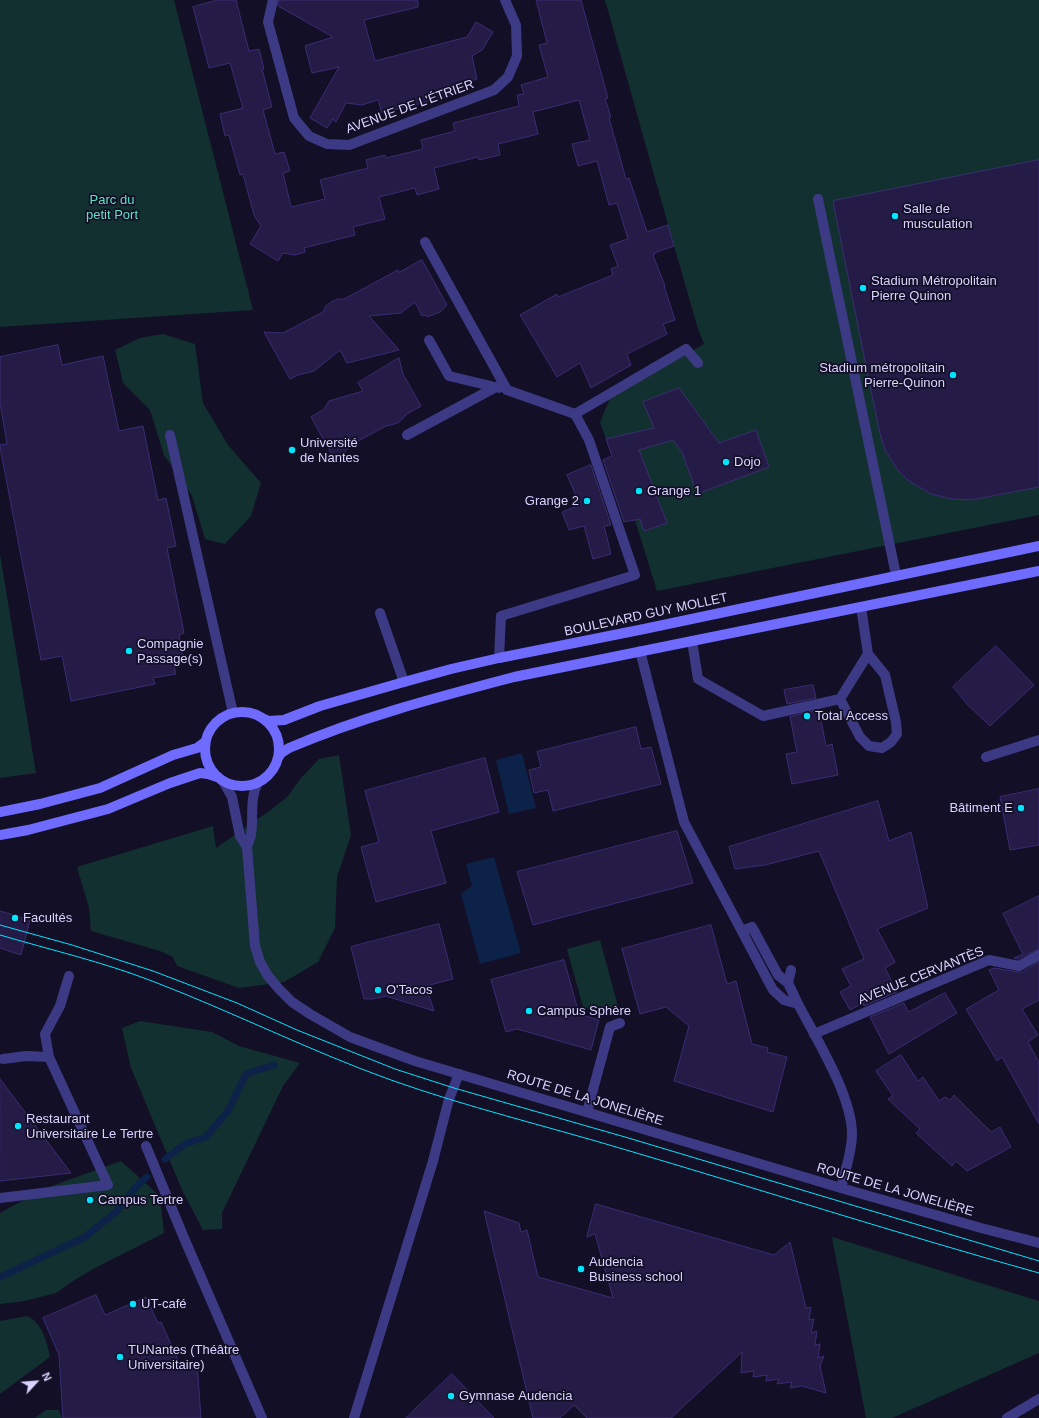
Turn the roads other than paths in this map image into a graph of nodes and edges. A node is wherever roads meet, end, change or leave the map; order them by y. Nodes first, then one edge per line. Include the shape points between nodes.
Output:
1 (273, 0) edge
2 (505, 0) edge
3 (818, 199) dead end
4 (425, 242) dead end
5 (429, 340) dead end
6 (698, 363) dead end
7 (496, 387) junction
8 (507, 390) junction
9 (574, 414) junction
10 (170, 435) dead end
11 (407, 435) dead end
12 (1039, 546) edge
13 (1039, 571) edge
14 (896, 575) junction
15 (861, 607) junction
16 (380, 613) dead end
17 (692, 641) junction
18 (640, 652) junction
19 (868, 654) junction
20 (499, 658) junction
21 (404, 682) junction
22 (840, 700) junction
23 (233, 713) junction
24 (262, 718) junction
25 (1039, 740) edge
26 (205, 742) junction
27 (986, 757) dead end
28 (278, 758) junction
29 (220, 779) junction
30 (258, 782) junction
31 (0, 812) edge
32 (0, 835) edge
33 (247, 847) junction
34 (747, 929) junction
35 (1039, 955) edge
36 (791, 970) dead end
37 (70, 976) dead end
38 (788, 983) junction
39 (798, 1004) junction
40 (620, 1024) dead end
41 (814, 1034) junction
42 (49, 1057) junction
43 (3, 1059) dead end
44 (459, 1074) junction
45 (587, 1112) junction
46 (146, 1146) dead end
47 (841, 1188) junction
48 (0, 1198) edge
49 (1039, 1243) edge
50 (1039, 1399) edge
51 (262, 1418) edge
52 (354, 1418) edge
53 (1008, 1418) edge

1 - 2 street, AVENUE DE L'ÉTRIER via 268,22 294,118 309,136 327,144 349,145 494,90 508,77 517,56 516,25
3 - 14 street
4 - 8 street
5 - 7 street via 449,376
6 - 9 street via 686,349
7 - 8 street
7 - 11 street
8 - 9 street
9 - 20 street via 589,440 635,575 501,616
10 - 23 street
12 - 14 main road, BOULEVARD GUY MOLLET
13 - 15 main road
14 - 20 main road, BOULEVARD GUY MOLLET
15 - 17 main road
15 - 19 street
16 - 21 street
17 - 18 main road
17 - 22 street via 698,679 763,716
18 - 28 main road via 514,677 430,699 308,739 281,753
18 - 34 street via 684,822
19 - 22 street
19 - 22 street via 884,675 897,734 882,748 869,746 860,737
20 - 21 main road, BOULEVARD GUY MOLLET
21 - 24 main road, BOULEVARD GUY MOLLET via 320,706 284,720 268,721
23 - 24 main road via 248,712
23 - 26 main road via 223,716 215,723
24 - 28 main road via 273,728 277,738
25 - 27 street
26 - 29 main road via 207,761 211,770
26 - 31 main road via 197,748 173,755 100,788
28 - 30 main road via 269,774
29 - 30 main road via 241,786
29 - 32 main road via 200,773 108,809
29 - 33 street, ROUTE DE LA JONELIÈRE via 232,796 240,836
30 - 33 street, ROUTE DE LA JONELIÈRE via 252,798 251,834
33 - 44 street, ROUTE DE LA JONELIÈRE via 255,946 260,962 279,989 292,1002 350,1038
34 - 38 street via 778,975
34 - 39 street via 773,990 784,1000
35 - 41 street, AVENUE CERVANTÈS via 1019,966 989,960
36 - 38 street
37 - 42 street via 60,1006 45,1034
38 - 39 street
39 - 41 street
40 - 45 street via 610,1027
41 - 47 street via 841,1089 851,1118 852,1148
42 - 43 street
42 - 48 street via 108,1185
44 - 45 street, ROUTE DE LA JONELIÈRE
44 - 52 street via 449,1099 433,1161
45 - 47 street, ROUTE DE LA JONELIÈRE
46 - 51 street
47 - 49 street, ROUTE DE LA JONELIÈRE
50 - 53 street

